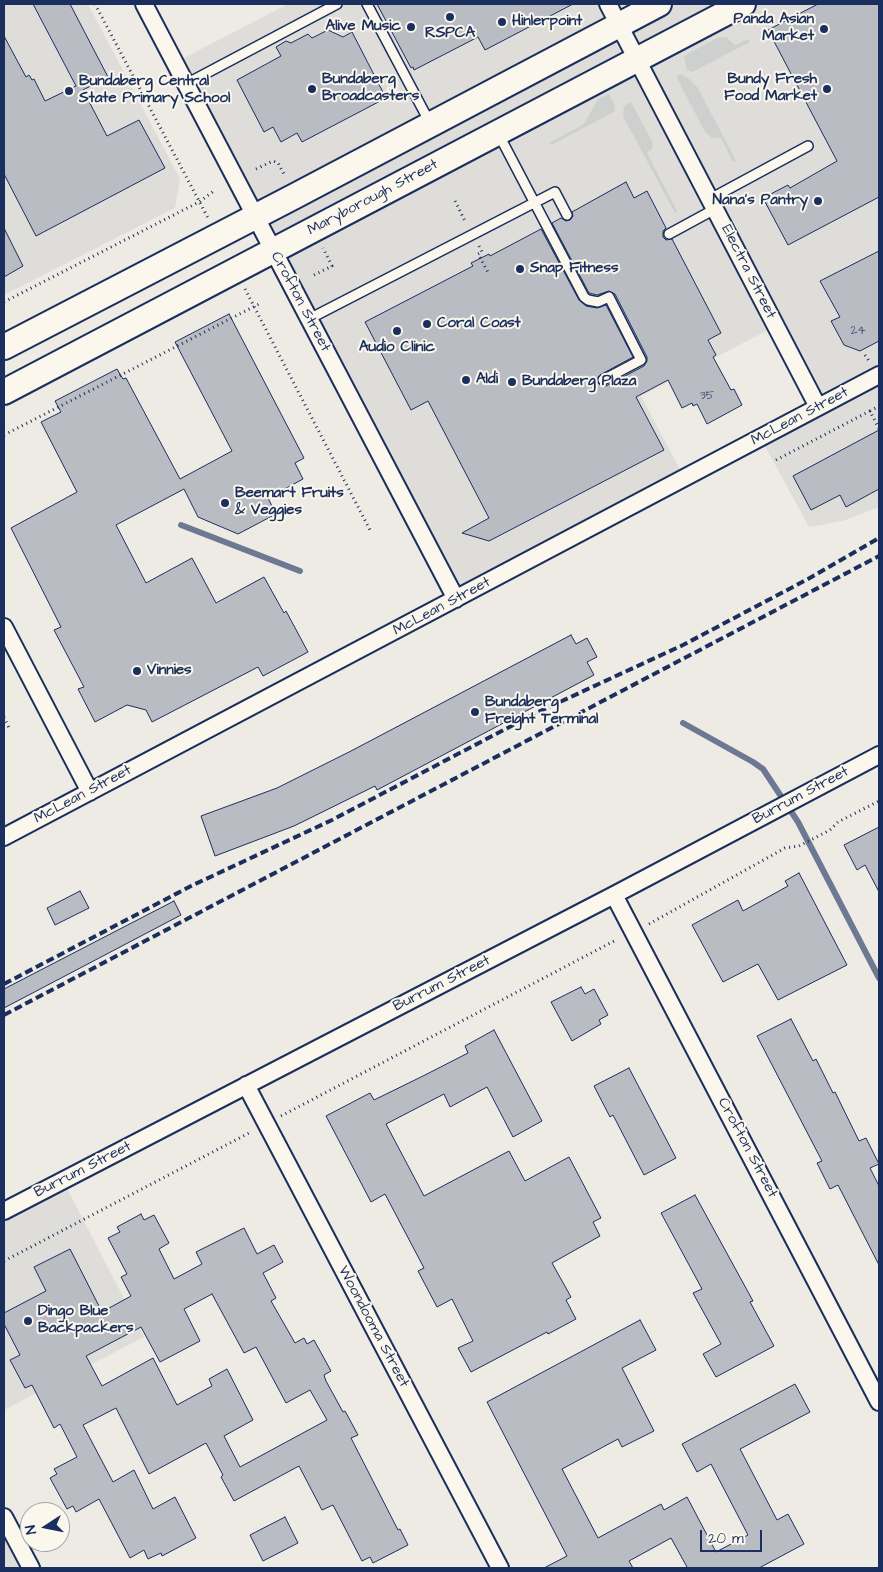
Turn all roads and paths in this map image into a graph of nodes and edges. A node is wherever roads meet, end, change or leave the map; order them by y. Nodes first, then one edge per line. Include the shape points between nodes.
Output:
1 (95, 4) edge
2 (144, 4) edge
3 (337, 4) edge
4 (367, 4) edge
5 (608, 4) edge
6 (659, 4) edge
7 (743, 4) edge
8 (619, 24) junction
9 (638, 60) junction
10 (186, 84) junction
11 (431, 124) junction
12 (497, 132) junction
13 (808, 146) dead end
14 (256, 170) dead end
15 (287, 180) dead end
16 (214, 191) dead end
17 (200, 202) junction
18 (534, 202) junction
19 (712, 204) junction
20 (567, 214) dead end
21 (254, 216) junction
22 (210, 222) dead end
23 (669, 234) dead end
24 (321, 245) dead end
25 (273, 251) junction
26 (314, 275) dead end
27 (243, 286) dead end
28 (4, 302) edge
29 (261, 302) dead end
30 (254, 307) junction
31 (309, 319) junction
32 (4, 347) edge
33 (879, 375) edge
34 (603, 380) dead end
35 (4, 392) edge
36 (879, 406) edge
37 (818, 407) junction
38 (870, 410) junction
39 (879, 428) edge
40 (4, 435) edge
41 (776, 460) dead end
42 (370, 530) dead end
43 (456, 599) junction
44 (4, 627) edge
45 (8, 645) edge
46 (4, 717) edge
47 (9, 728) dead end
48 (879, 754) edge
49 (90, 792) junction
50 (879, 801) edge
51 (4, 837) edge
52 (614, 895) junction
53 (633, 932) junction
54 (246, 1085) junction
55 (266, 1124) junction
56 (4, 1211) edge
57 (4, 1262) edge
58 (879, 1402) edge
59 (4, 1517) edge
60 (31, 1568) edge
61 (500, 1568) edge

1 - 17 path
2 - 10 street, Crofton Street
3 - 10 lane
4 - 11 lane
5 - 8 street, Electra Street
6 - 8 street
7 - 9 street, Maryborough Street
8 - 9 street, Electra Street
8 - 11 street
9 - 12 street, Maryborough Street
9 - 19 street, Electra Street
10 - 21 street, Crofton Street
11 - 21 street
12 - 18 lane
12 - 25 street, Maryborough Street
13 - 19 lane
14 - 15 path via 273,161 278,163
16 - 17 path
17 - 22 path
17 - 28 path
18 - 20 lane via 555,192
18 - 31 lane
18 - 34 lane via 584,297 598,302 609,297 641,360
19 - 23 lane
19 - 37 street, Electra Street
21 - 25 street, Crofton Street
21 - 32 street
24 - 26 path via 332,266
25 - 31 street, Crofton Street
25 - 35 street, Maryborough Street
27 - 30 path
29 - 30 path
30 - 40 path
30 - 42 path
31 - 43 street, Crofton Street
33 - 37 street, McLean Street
36 - 38 path
37 - 43 street, McLean Street
38 - 39 path
38 - 41 path
43 - 49 street, McLean Street
44 - 45 street
45 - 49 street
46 - 47 path
48 - 52 street, Burrum Street
49 - 51 street, McLean Street
50 - 53 path via 803,844 785,848
52 - 53 street, Crofton Street
52 - 54 street, Burrum Street
53 - 55 path
53 - 58 street, Crofton Street
54 - 55 street, Woondooma Street
54 - 56 street, Burrum Street
55 - 57 path
55 - 61 street, Woondooma Street
59 - 60 street

